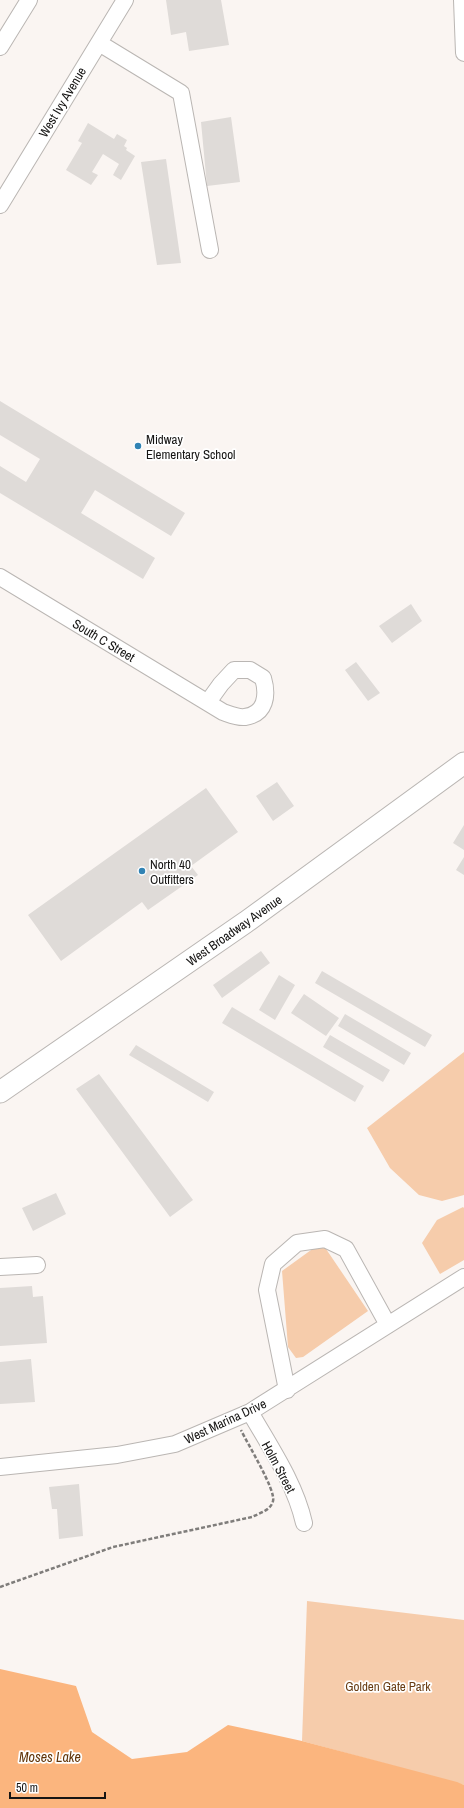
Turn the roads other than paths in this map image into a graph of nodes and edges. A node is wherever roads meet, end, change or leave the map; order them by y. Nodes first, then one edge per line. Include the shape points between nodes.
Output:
1 (29, 0) edge
2 (125, 0) edge
3 (462, 0) edge
4 (99, 43) junction
5 (0, 47) edge
6 (464, 53) edge
7 (0, 205) edge
8 (210, 250) dead end
9 (0, 577) edge
10 (208, 702) dead end
11 (464, 763) edge
12 (0, 1092) edge
13 (37, 1266) dead end
14 (0, 1267) edge
15 (464, 1277) edge
16 (388, 1325) junction
17 (287, 1390) junction
18 (250, 1412) junction
19 (0, 1467) edge
20 (304, 1523) dead end

1 - 5 street
2 - 4 street, West Ivy Avenue
3 - 6 street
4 - 7 street, West Ivy Avenue
4 - 8 street via 182,93
9 - 10 street, South C Street
11 - 12 main road, West Broadway Avenue via 246,922
13 - 14 street
15 - 16 street, West Marina Drive
16 - 17 street, West Marina Drive
16 - 17 street via 346,1249 325,1239 297,1243 273,1264 267,1290
17 - 18 street, West Marina Drive
18 - 19 street, West Marina Drive via 175,1444 117,1455
18 - 20 street, Holm Street via 285,1474

